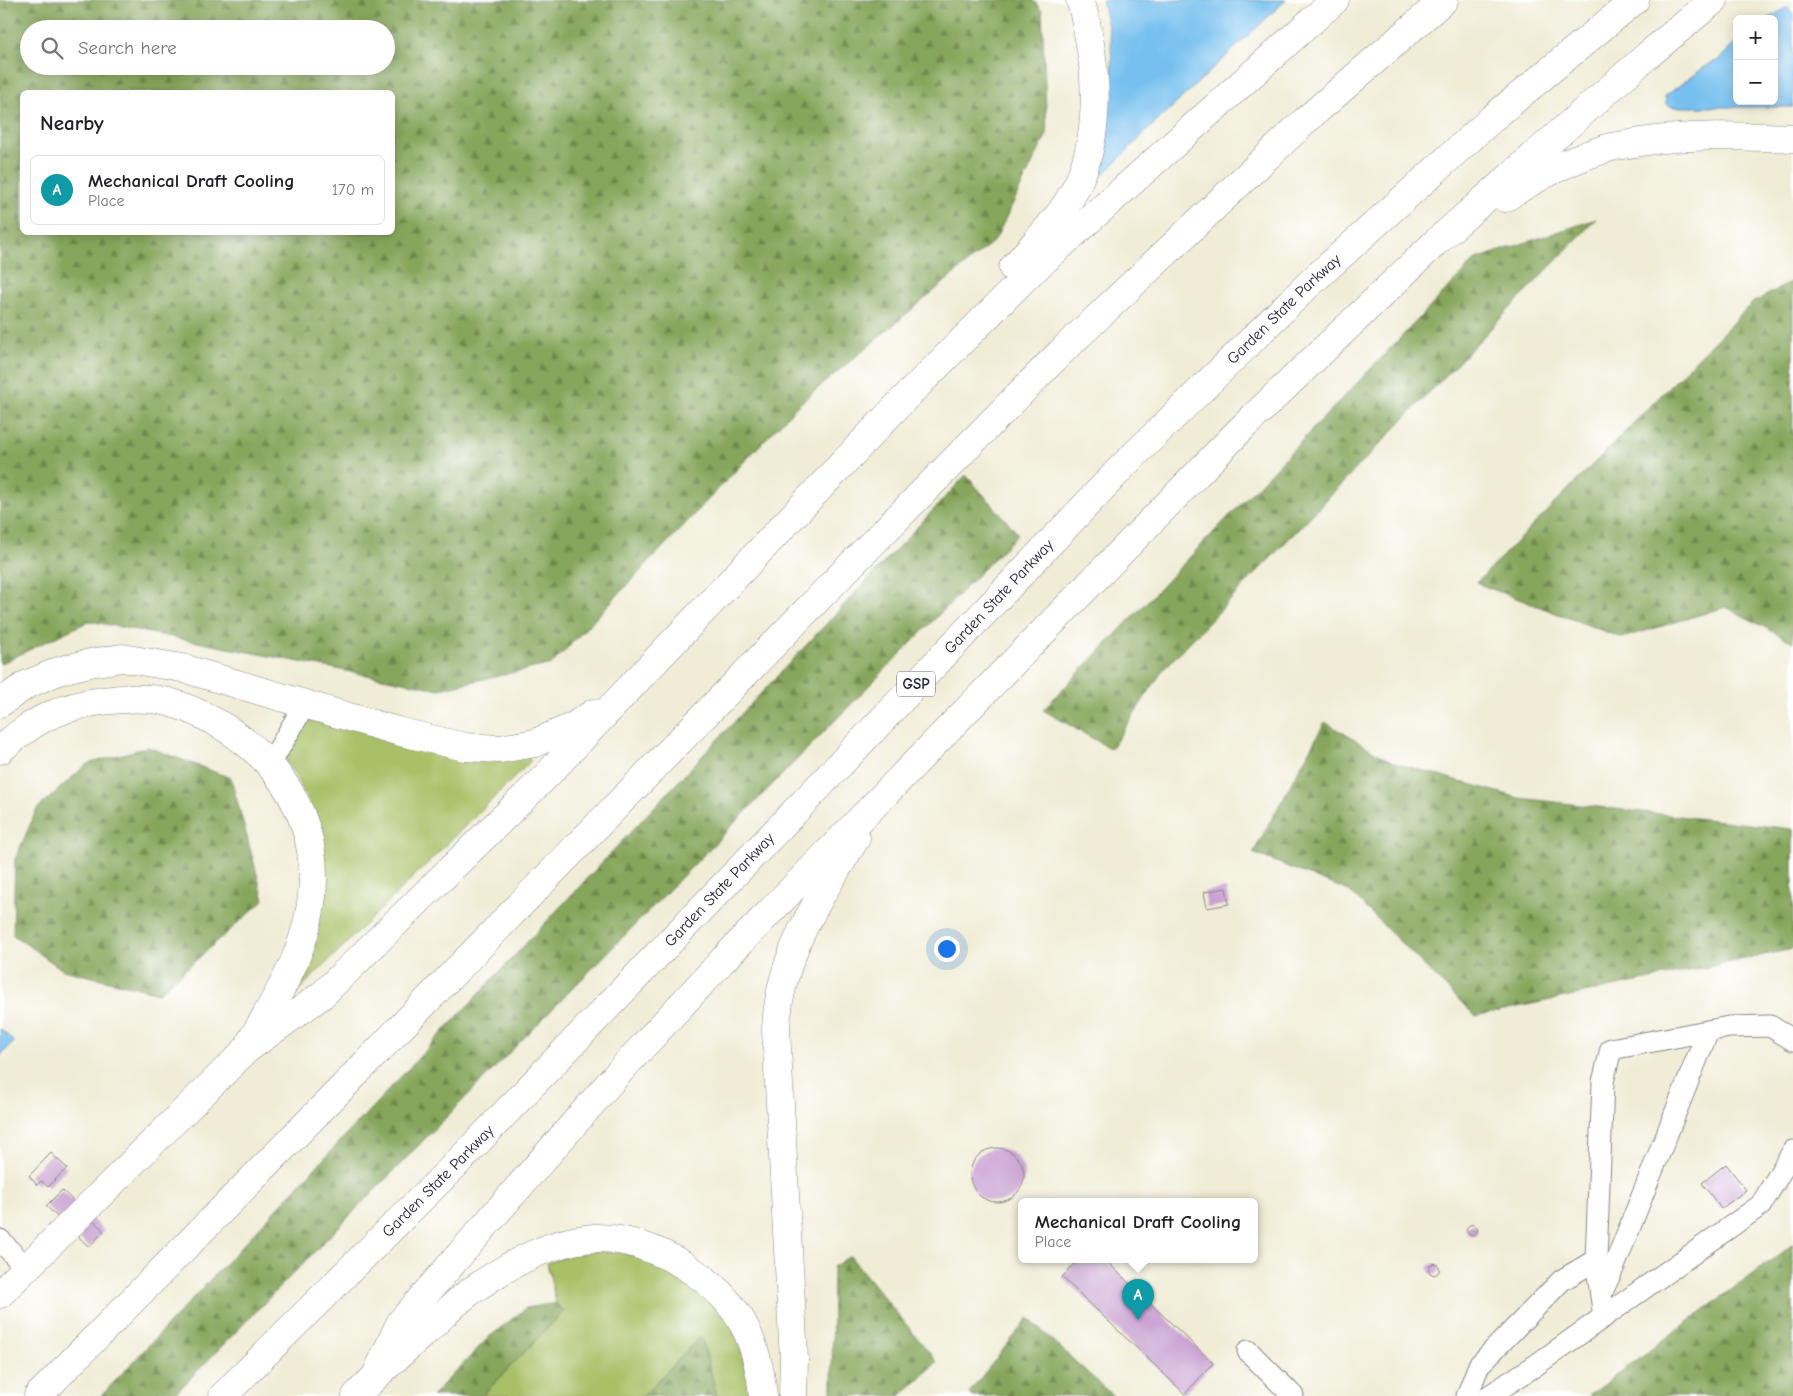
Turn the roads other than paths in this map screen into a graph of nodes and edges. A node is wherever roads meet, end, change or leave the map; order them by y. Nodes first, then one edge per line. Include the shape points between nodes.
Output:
1 (1080, 0) edge
2 (1335, 0) edge
3 (1444, 0) edge
4 (1636, 0) edge
5 (1714, 0) edge
6 (1793, 138) edge
7 (1435, 244) junction
8 (902, 401) junction
9 (623, 695) junction
10 (0, 703) edge
11 (305, 704) junction
12 (0, 750) edge
13 (270, 764) junction
14 (880, 798) junction
15 (1708, 1031) junction
16 (1793, 1040) edge
17 (246, 1050) junction
18 (1793, 1151) edge
19 (0, 1240) edge
20 (1596, 1260) junction
21 (26, 1268) junction
22 (0, 1294) edge
23 (1601, 1294) junction
24 (1604, 1317) junction
25 (1248, 1352) dead end
26 (377, 1373) junction
27 (38, 1396) edge
28 (223, 1396) edge
29 (356, 1396) edge
30 (763, 1396) edge
31 (793, 1396) edge
32 (1293, 1396) edge
33 (1466, 1396) edge
34 (1489, 1396) edge

1 - 8 highway via 1092,52 1096,96 1085,163 1070,198 1037,242
2 - 8 highway via 1030,274
3 - 27 highway via 1306,120 1061,352
4 - 28 highway, Garden State Parkway / GSP via 1495,116 1332,264 1123,466 465,1155
5 - 7 highway
6 - 7 highway via 1705,136 1613,147 1578,158 1523,186
7 - 14 highway via 1242,428
8 - 9 highway
9 - 11 highway via 574,726 535,743 500,749 465,747
9 - 17 highway via 548,774 322,995
10 - 11 highway via 26,685 61,670 122,658 182,668
11 - 13 lane
12 - 13 highway via 17,735 54,714 110,699 152,699 175,704 222,726
13 - 17 highway via 291,794 305,827 312,861 312,896 308,926 297,956 282,990
14 - 26 highway via 620,1071 400,1323
14 - 31 highway via 801,932 789,961 777,1011 794,1359
15 - 16 lane via 1770,1026
15 - 20 lane via 1611,1050 1603,1082
15 - 23 lane
17 - 21 highway
18 - 24 lane via 1761,1205
19 - 21 lane
20 - 23 lane
20 - 33 lane via 1562,1280 1480,1365
21 - 22 highway
23 - 24 lane
24 - 34 lane
25 - 32 lane
26 - 29 highway
26 - 30 highway via 476,1287 516,1263 548,1249 595,1238 629,1243 657,1252 686,1266 715,1288 736,1311 754,1344

